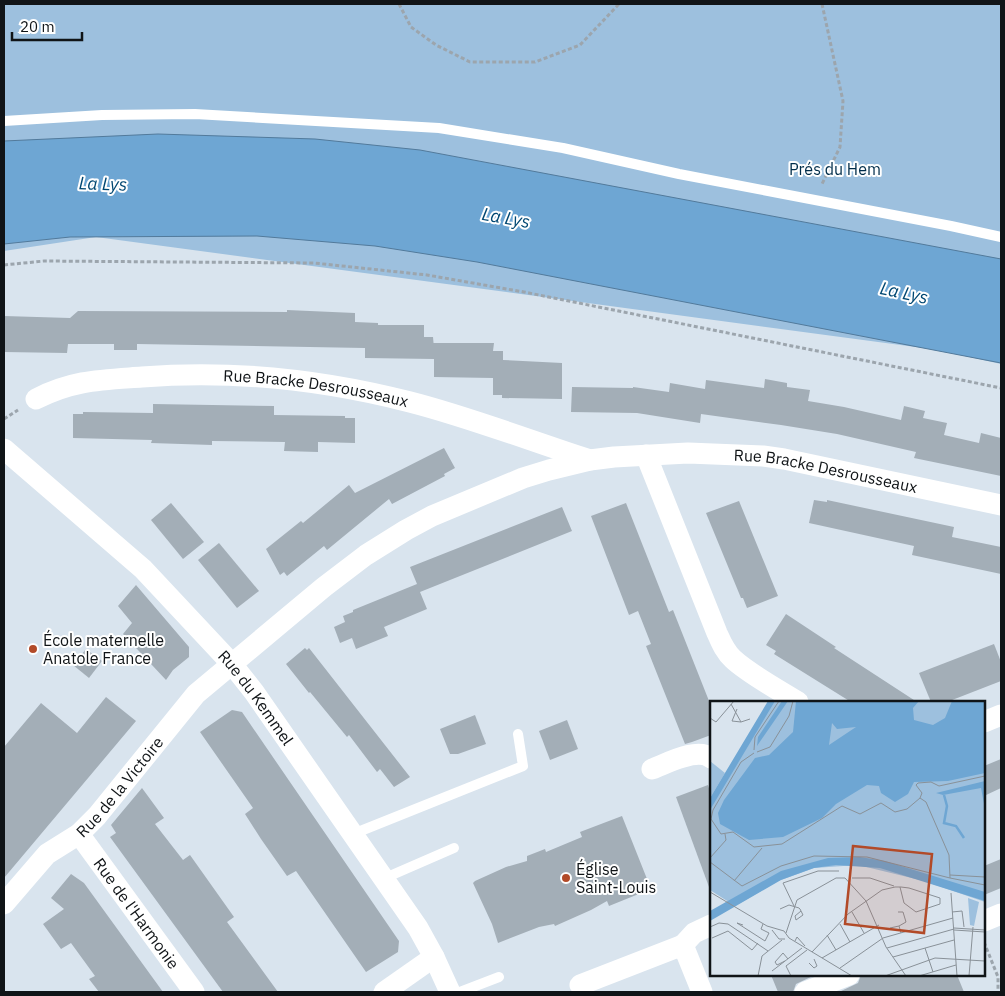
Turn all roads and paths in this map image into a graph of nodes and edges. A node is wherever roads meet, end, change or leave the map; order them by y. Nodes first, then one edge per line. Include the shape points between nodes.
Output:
1 (399, 4) edge
2 (619, 4) edge
3 (822, 4) edge
4 (4, 121) edge
5 (814, 201) junction
6 (1001, 237) edge
7 (4, 265) edge
8 (1001, 388) edge
9 (36, 399) dead end
10 (4, 449) edge
11 (646, 455) junction
12 (590, 460) junction
13 (1001, 505) edge
14 (231, 663) junction
15 (796, 701) edge
16 (1001, 715) edge
17 (985, 722) edge
18 (518, 734) dead end
19 (710, 757) edge
20 (652, 769) dead end
21 (79, 834) junction
22 (353, 834) junction
23 (454, 848) dead end
24 (385, 878) junction
25 (4, 904) edge
26 (1001, 914) edge
27 (985, 921) edge
28 (710, 925) edge
29 (985, 944) edge
30 (683, 945) junction
31 (434, 957) junction
32 (846, 976) edge
33 (499, 977) dead end
34 (580, 984) dead end
35 (194, 992) edge
36 (384, 992) edge
37 (450, 992) edge
38 (460, 992) edge
39 (702, 992) edge
40 (805, 992) edge
41 (998, 992) edge

1 - 2 path via 411,27 436,45 470,62 535,62 580,45
3 - 5 path via 843,101 840,146
4 - 5 lane via 195,114 439,128 563,148
5 - 6 lane
7 - 8 path via 44,261 314,263 428,275
9 - 12 street, Rue Bracke Desrousseaux via 82,382 156,376 239,377 302,383 418,404
10 - 14 street, Rue du Kemmel via 143,569
11 - 12 street, Rue Bracke Desrousseaux
11 - 13 street, Rue Bracke Desrousseaux via 763,456
11 - 15 street via 723,647 743,667
12 - 14 street, Rue Bracke Desrousseaux via 523,478 406,530 366,555
14 - 21 street, Rue de la Victoire via 196,694
14 - 22 street, Rue du Kemmel
16 - 17 street
18 - 22 lane via 523,766
19 - 20 street via 693,754
21 - 25 street, Rue de la Victoire via 47,854
21 - 35 street, Rue de l'Harmonie
22 - 24 street, Rue du Kemmel
23 - 24 lane
24 - 31 street, Rue du Kemmel
26 - 27 street
28 - 30 street via 694,933
29 - 41 path via 998,977
30 - 34 street
30 - 39 street
31 - 36 street
31 - 37 street, Rue du Kemmel
32 - 40 street
33 - 38 lane

